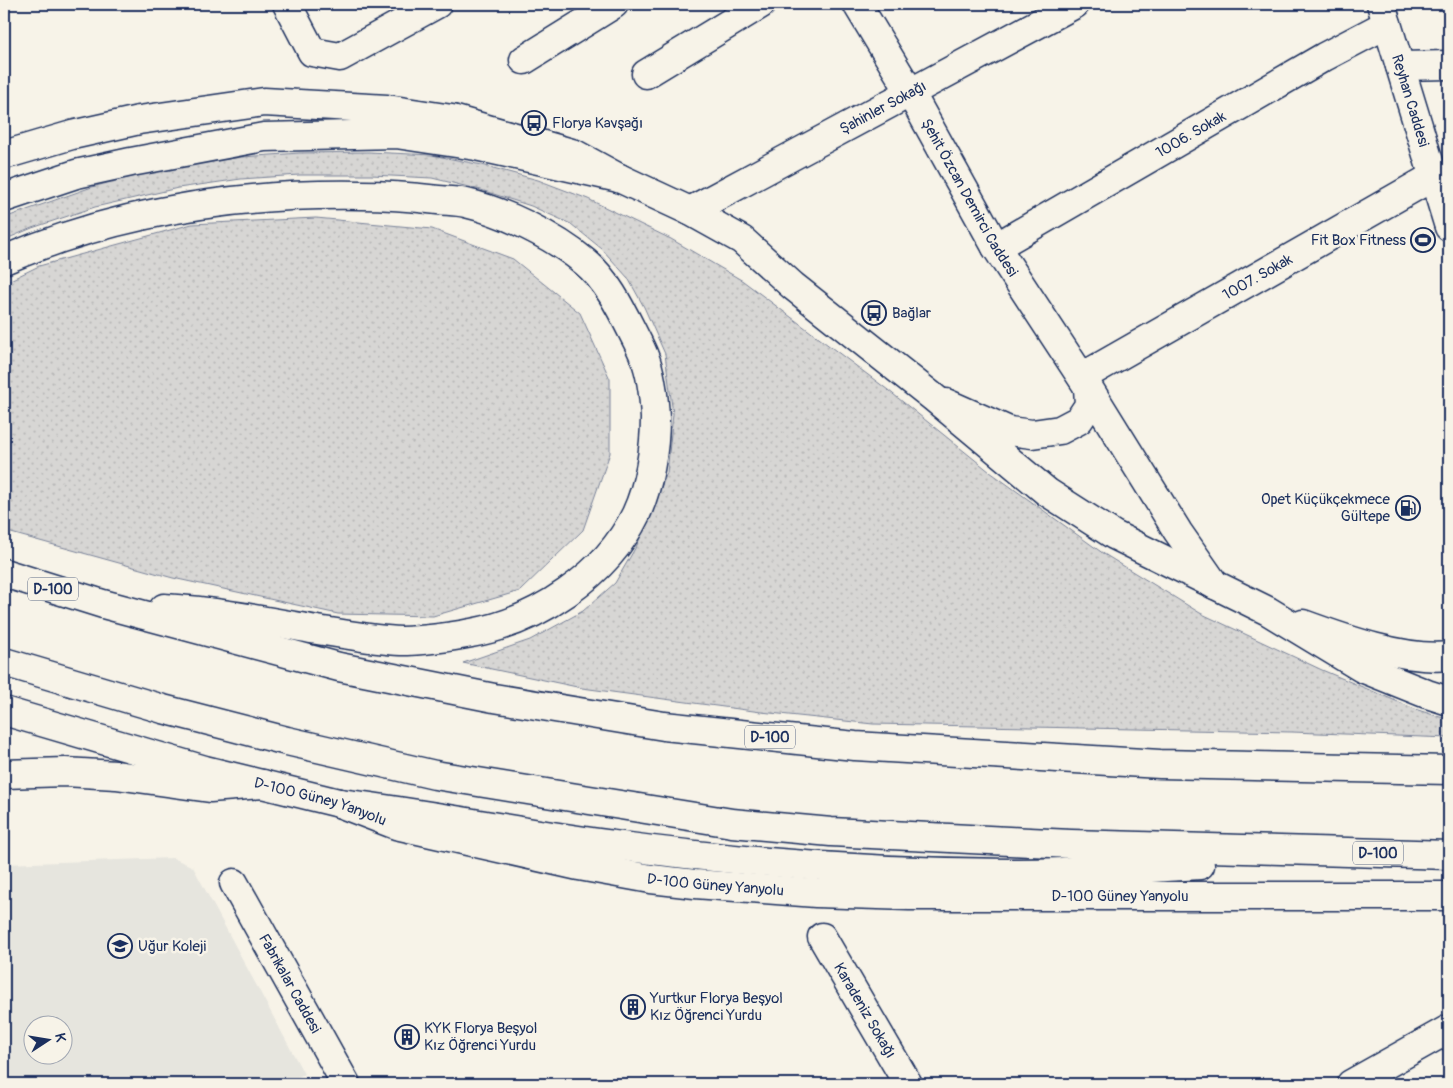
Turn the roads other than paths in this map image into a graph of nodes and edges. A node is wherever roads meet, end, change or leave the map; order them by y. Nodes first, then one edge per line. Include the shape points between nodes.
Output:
1 (287, 4) edge
2 (437, 4) edge
3 (614, 4) edge
4 (761, 4) edge
5 (858, 4) edge
6 (1075, 4) edge
7 (1384, 14) edge
8 (524, 60) dead end
9 (1449, 65) edge
10 (1400, 66) junction
11 (646, 74) dead end
12 (910, 92) junction
13 (4, 155) edge
14 (1434, 176) junction
15 (619, 178) junction
16 (4, 198) edge
17 (690, 211) junction
18 (1448, 216) edge
19 (996, 247) junction
20 (4, 260) edge
21 (1085, 382) junction
22 (933, 397) junction
23 (4, 573) edge
24 (1215, 585) junction
25 (103, 604) junction
26 (1268, 612) junction
27 (1449, 656) edge
28 (4, 662) edge
29 (1449, 701) edge
30 (4, 712) edge
31 (1449, 770) edge
32 (4, 774) edge
33 (263, 784) junction
34 (339, 803) junction
35 (1307, 851) junction
36 (1449, 855) edge
37 (234, 883) dead end
38 (1449, 896) edge
39 (822, 938) dead end
40 (1448, 1033) edge
41 (346, 1084) edge
42 (908, 1084) edge
43 (1351, 1084) edge

1 - 2 main road via 312,52 340,57
3 - 8 main road
4 - 11 main road
5 - 12 main road, Şehit Özcan Demirci Caddesi
6 - 12 main road, Şahinler Sokağı
7 - 10 main road, Reyhan Caddesi
7 - 19 main road, 1006. Sokak via 1324,57
9 - 10 main road
10 - 14 main road, Reyhan Caddesi
12 - 17 main road, Şahinler Sokağı
12 - 19 main road, Şehit Özcan Demirci Caddesi
13 - 15 main road via 140,120 264,102 387,109 452,119 575,154
14 - 18 main road, Reyhan Caddesi
14 - 21 main road, 1007. Sokak
15 - 16 main road via 476,146 396,134 264,137 85,172
15 - 17 main road
17 - 22 main road via 742,240 793,286
19 - 21 main road, Şehit Özcan Demirci Caddesi
20 - 25 main road via 54,240 115,222 219,203 316,194 400,196 465,203 513,220 554,240 587,263 623,312 645,358 654,400 655,441 636,513 618,543 592,571 570,591 538,610 473,633 402,641 225,614
21 - 22 main road via 1090,405 1079,420 1060,430 1032,434 1009,431
21 - 24 main road, Şehit Özcan Demirci Caddesi via 1178,532
22 - 24 main road via 1047,492 1114,535
23 - 25 main road, D-100
24 - 26 main road
25 - 31 main road, D-100 via 339,667 494,698 664,726 855,746 1160,764
26 - 27 main road via 1349,640 1432,658
26 - 29 main road via 1362,668
28 - 35 main road, D-100 via 173,712 435,775 732,823 831,832 1070,844
30 - 33 main road, D-100 Güney Yanyolu
32 - 33 main road via 65,772 116,775 210,788
33 - 34 main road, D-100 Güney Yanyolu
34 - 35 main road via 396,809 615,846 912,871 1109,870 1223,863
34 - 38 main road, D-100 Güney Yanyolu via 396,825 579,866 695,884 909,896
35 - 36 main road, D-100
37 - 41 main road, Fabrikalar Caddesi
39 - 42 main road, Karadeniz Sokağı
40 - 43 main road

